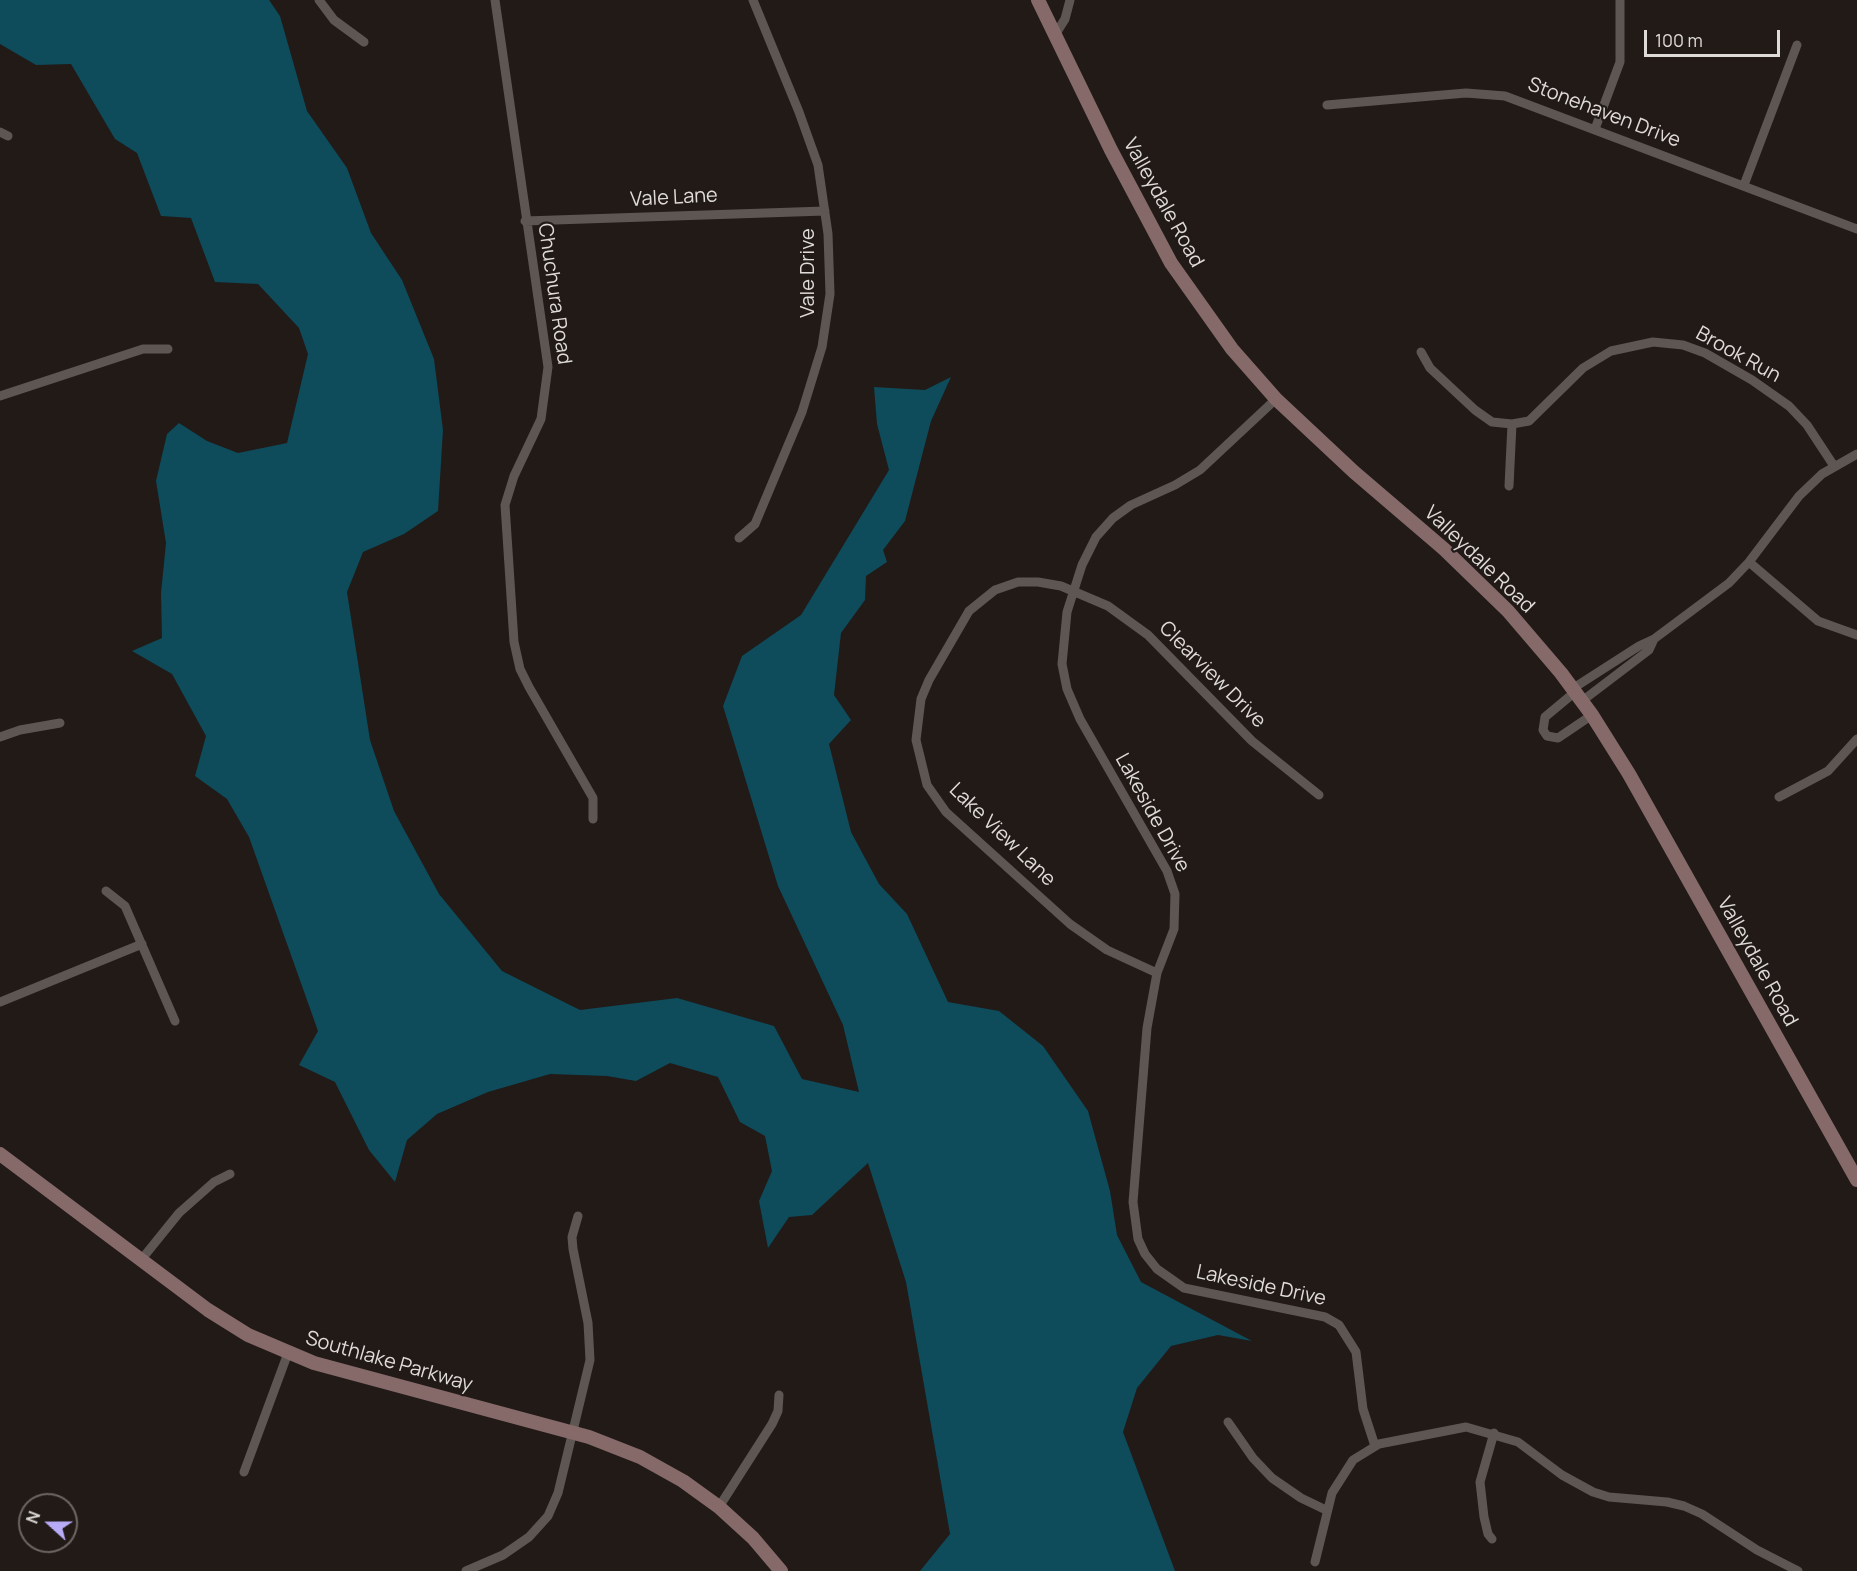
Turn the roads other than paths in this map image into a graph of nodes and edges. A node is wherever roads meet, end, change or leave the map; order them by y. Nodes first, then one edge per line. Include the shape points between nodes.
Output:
1 (319, 0) edge
2 (495, 0) edge
3 (753, 0) edge
4 (1038, 0) edge
5 (1070, 0) edge
6 (1620, 0) edge
7 (1055, 34) junction
8 (364, 42) dead end
9 (1797, 45) dead end
10 (1327, 105) dead end
11 (1595, 129) junction
12 (1744, 185) junction
13 (825, 211) junction
14 (525, 221) junction
15 (1857, 228) edge
16 (168, 350) dead end
17 (1421, 352) dead end
18 (0, 396) edge
19 (1276, 399) junction
20 (1512, 424) junction
21 (1857, 454) edge
22 (1834, 466) junction
23 (1509, 486) dead end
24 (739, 538) dead end
25 (1749, 562) junction
26 (1074, 591) junction
27 (1857, 635) edge
28 (1654, 639) junction
29 (1576, 694) junction
30 (1592, 715) junction
31 (60, 723) dead end
32 (0, 737) edge
33 (1857, 739) edge
34 (1320, 795) dead end
35 (1779, 797) dead end
36 (593, 819) dead end
37 (106, 891) dead end
38 (142, 944) junction
39 (1157, 973) junction
40 (0, 1002) edge
41 (175, 1021) dead end
42 (0, 1154) edge
43 (230, 1174) dead end
44 (1856, 1174) edge
45 (578, 1216) dead end
46 (141, 1260) junction
47 (288, 1353) junction
48 (779, 1395) dead end
49 (1228, 1422) dead end
50 (573, 1433) junction
51 (1494, 1433) junction
52 (1376, 1446) junction
53 (244, 1472) dead end
54 (719, 1507) junction
55 (1326, 1510) junction
56 (1492, 1539) dead end
57 (1315, 1562) dead end
58 (466, 1571) edge
59 (781, 1571) edge
60 (1798, 1571) edge

1 - 8 street via 334,20
2 - 14 street, Chuchura Road
3 - 13 street, Vale Drive via 800,112 818,165
4 - 7 main road, Valleydale Road
5 - 7 street via 1065,19
6 - 11 street via 1620,62
7 - 19 main road, Valleydale Road via 1171,262 1232,350
9 - 12 street
10 - 11 street, Stonehaven Drive via 1488,93 1516,99
11 - 12 street, Stonehaven Drive
12 - 15 street, Stonehaven Drive
13 - 14 street, Vale Lane
13 - 24 street, Vale Drive via 830,294 822,347 802,412 755,524
14 - 36 street, Chuchura Road via 548,368 541,419 505,505 514,642 529,687 593,798
16 - 18 street via 142,349
17 - 20 street via 1430,368 1475,410 1492,422
19 - 26 street, Lakeside Drive via 1200,470 1113,518 1089,548
19 - 29 main road, Valleydale Road via 1508,611
20 - 22 street, Brook Run via 1529,421 1583,368 1611,351 1634,344 1673,343 1705,353 1779,398 1807,425
20 - 23 street
21 - 22 street
22 - 25 street via 1786,510
25 - 27 street via 1818,621
25 - 28 street via 1729,583
26 - 34 street, Clearview Drive via 1132,621 1252,741
26 - 39 street, Lakeside Drive via 1061,656 1067,689 1097,750 1167,871 1175,894 1174,929
26 - 39 street, Lake View Lane via 1049,583 1018,582 994,590 974,606 954,634 921,699 918,751 927,785 938,802 990,853 1090,940
28 - 29 street
28 - 29 street via 1649,650
29 - 30 main road, Valleydale Road
29 - 30 street via 1545,717 1543,730 1558,738
30 - 44 main road, Valleydale Road
31 - 32 street
33 - 35 street via 1828,771
37 - 38 street via 125,906
38 - 40 street
38 - 41 street
39 - 52 street, Lakeside Drive via 1147,1028 1134,1192 1134,1225 1142,1249 1157,1269 1184,1288 1324,1317 1339,1325 1356,1352 1363,1409
42 - 46 main road, Southlake Parkway
43 - 46 street via 214,1182 179,1213
45 - 50 street via 573,1249 591,1350
46 - 47 main road, Southlake Parkway via 228,1323
47 - 50 main road, Southlake Parkway
47 - 53 street
48 - 54 street via 778,1411
49 - 55 street via 1272,1478
50 - 54 main road, Southlake Parkway via 655,1465
50 - 58 street via 553,1506 530,1537 503,1555
51 - 52 street via 1460,1427
51 - 56 street via 1480,1482 1484,1517
51 - 60 street via 1518,1442 1581,1487 1609,1497 1684,1506
52 - 55 street via 1345,1470
54 - 59 main road, Southlake Parkway
55 - 57 street

